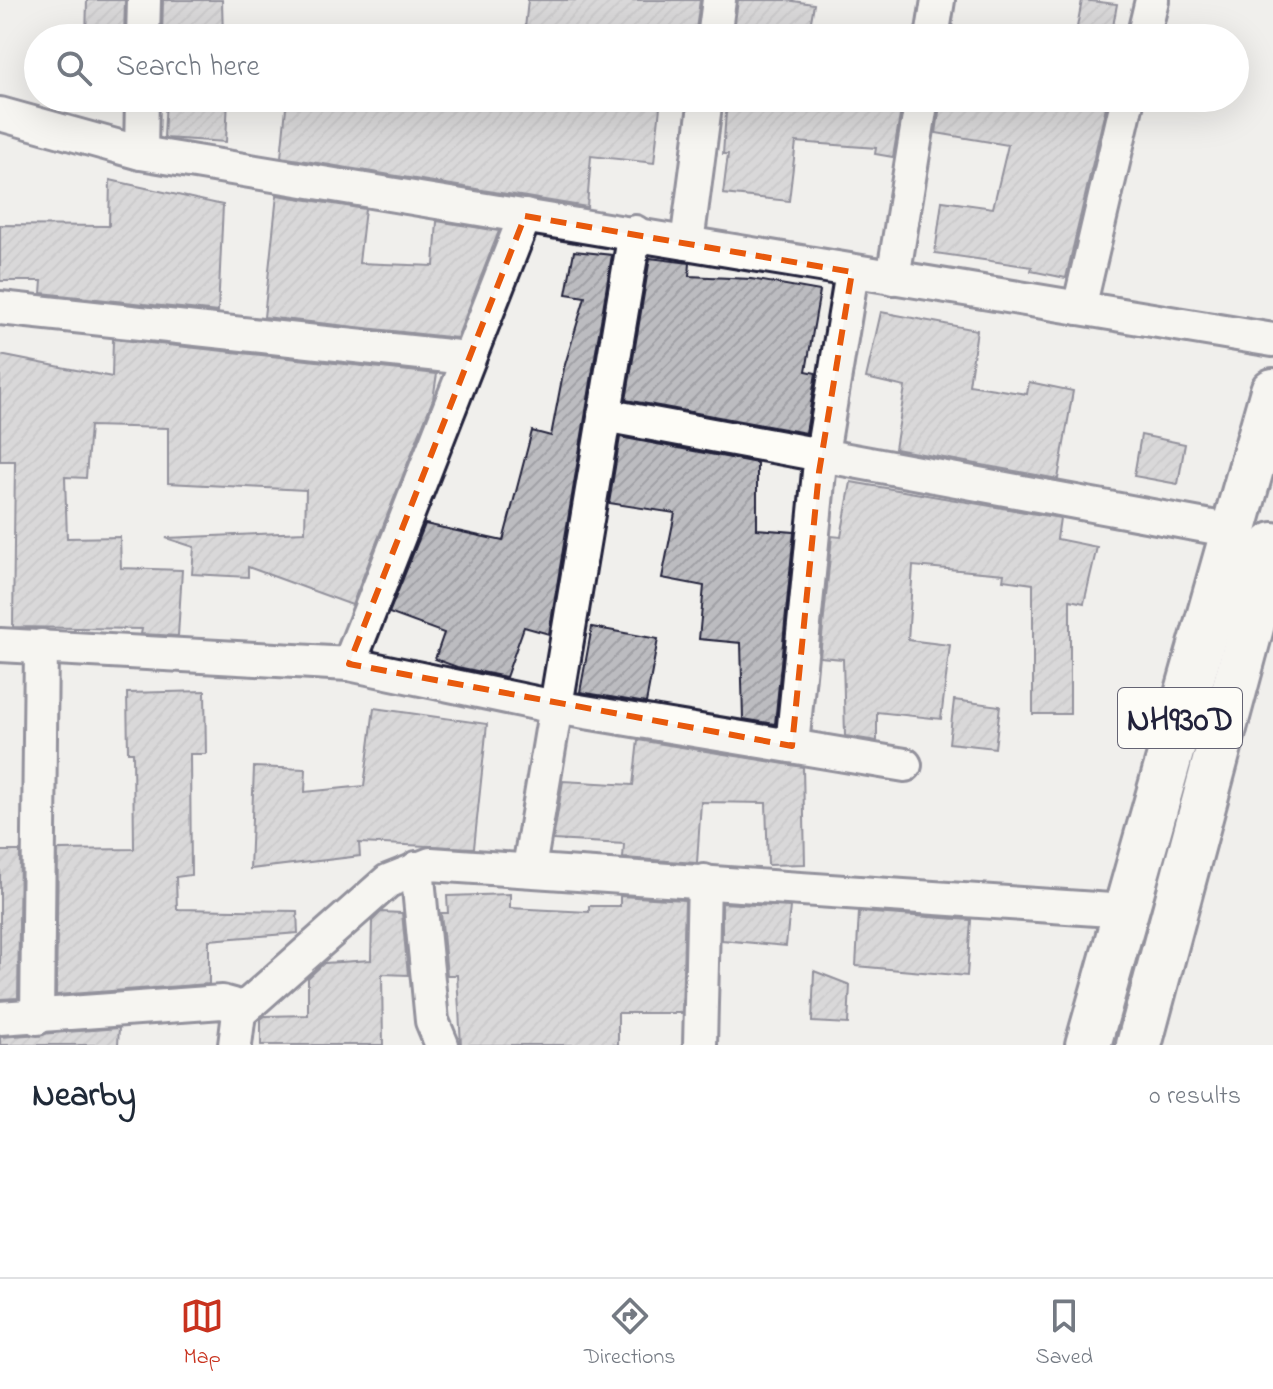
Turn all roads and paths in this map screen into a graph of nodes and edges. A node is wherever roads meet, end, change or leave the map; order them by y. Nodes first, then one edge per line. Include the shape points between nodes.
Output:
1 (144, 0) edge
2 (719, 0) edge
3 (938, 0) edge
4 (1152, 0) edge
5 (143, 24) edge
6 (716, 24) edge
7 (934, 24) edge
8 (1146, 24) edge
9 (142, 112) edge
10 (704, 112) edge
11 (920, 112) edge
12 (1125, 112) edge
13 (0, 114) edge
14 (141, 153) junction
15 (525, 216) junction
16 (635, 232) junction
17 (687, 243) junction
18 (852, 272) junction
19 (893, 278) junction
20 (0, 308) edge
21 (1079, 308) junction
22 (1273, 340) edge
23 (467, 358) junction
24 (1273, 391) edge
25 (604, 415) junction
26 (823, 454) junction
27 (1253, 538) edge
28 (0, 645) edge
29 (41, 646) junction
30 (349, 664) junction
31 (555, 707) junction
32 (792, 746) junction
33 (905, 765) dead end
34 (417, 868) junction
35 (529, 868) junction
36 (704, 881) junction
37 (1126, 911) junction
38 (239, 1013) junction
39 (0, 1018) edge
40 (37, 1018) junction
41 (235, 1045) edge
42 (442, 1045) edge
43 (700, 1045) edge
44 (1088, 1045) edge
45 (1139, 1045) edge

1 - 5 street
2 - 6 street
3 - 7 street
4 - 8 street
9 - 14 street
10 - 17 street
11 - 19 street
12 - 21 street
13 - 14 street
14 - 15 street
15 - 16 street
15 - 23 street
16 - 17 street
16 - 25 street
17 - 18 street
18 - 19 street
18 - 26 street
19 - 21 street
20 - 23 street
21 - 22 street
23 - 30 street
24 - 27 highway, NH930D
25 - 26 street
25 - 31 street
26 - 27 street
26 - 32 street
27 - 37 highway, NH930D
27 - 45 highway, NH930D
28 - 29 street
29 - 30 street
29 - 40 street
30 - 31 street
31 - 32 street
31 - 35 street
32 - 33 street
34 - 35 street
34 - 38 street via 388,881
34 - 42 street via 432,1021
35 - 36 street
36 - 37 street
36 - 43 street
37 - 44 highway, NH930D
38 - 40 street via 222,1002
38 - 41 street
39 - 40 street

